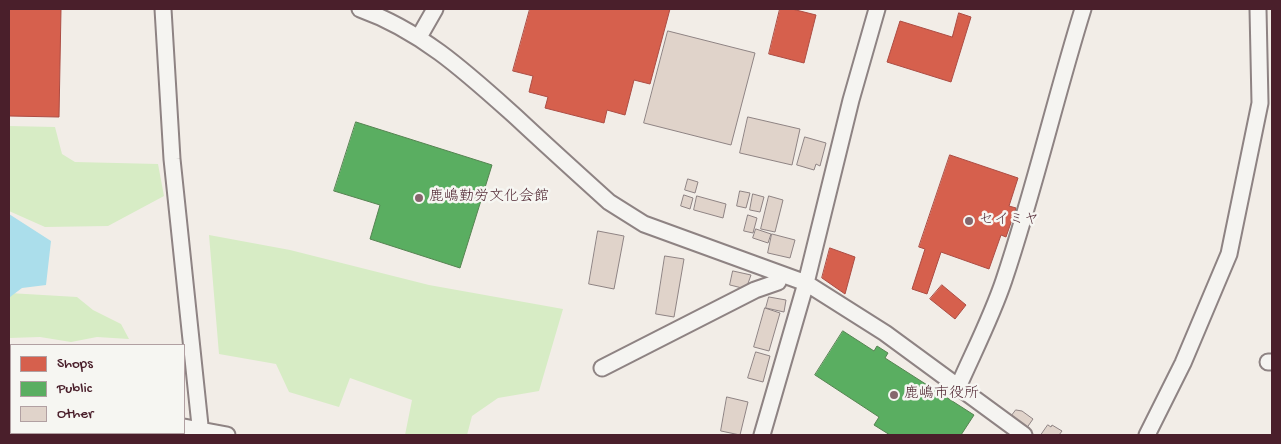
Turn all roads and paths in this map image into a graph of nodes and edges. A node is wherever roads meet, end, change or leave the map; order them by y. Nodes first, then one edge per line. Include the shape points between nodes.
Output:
1 (163, 9) edge
2 (360, 9) edge
3 (436, 9) edge
4 (874, 9) edge
5 (1083, 9) edge
6 (1258, 9) edge
7 (419, 37) junction
8 (778, 282) dead end
9 (806, 283) junction
10 (602, 368) dead end
11 (958, 385) junction
12 (185, 427) edge
13 (200, 432) edge
14 (227, 435) edge
15 (762, 435) edge
16 (1024, 435) edge
17 (1147, 435) edge

1 - 13 street via 172,159
2 - 7 street
3 - 7 street
4 - 9 street
5 - 11 street via 1003,283
6 - 17 street via 1260,103 1229,254
7 - 9 street via 471,76 604,198 628,215 658,230
8 - 10 street via 755,290
9 - 11 street via 885,333
9 - 15 street
11 - 16 street
12 - 13 street
13 - 14 street

